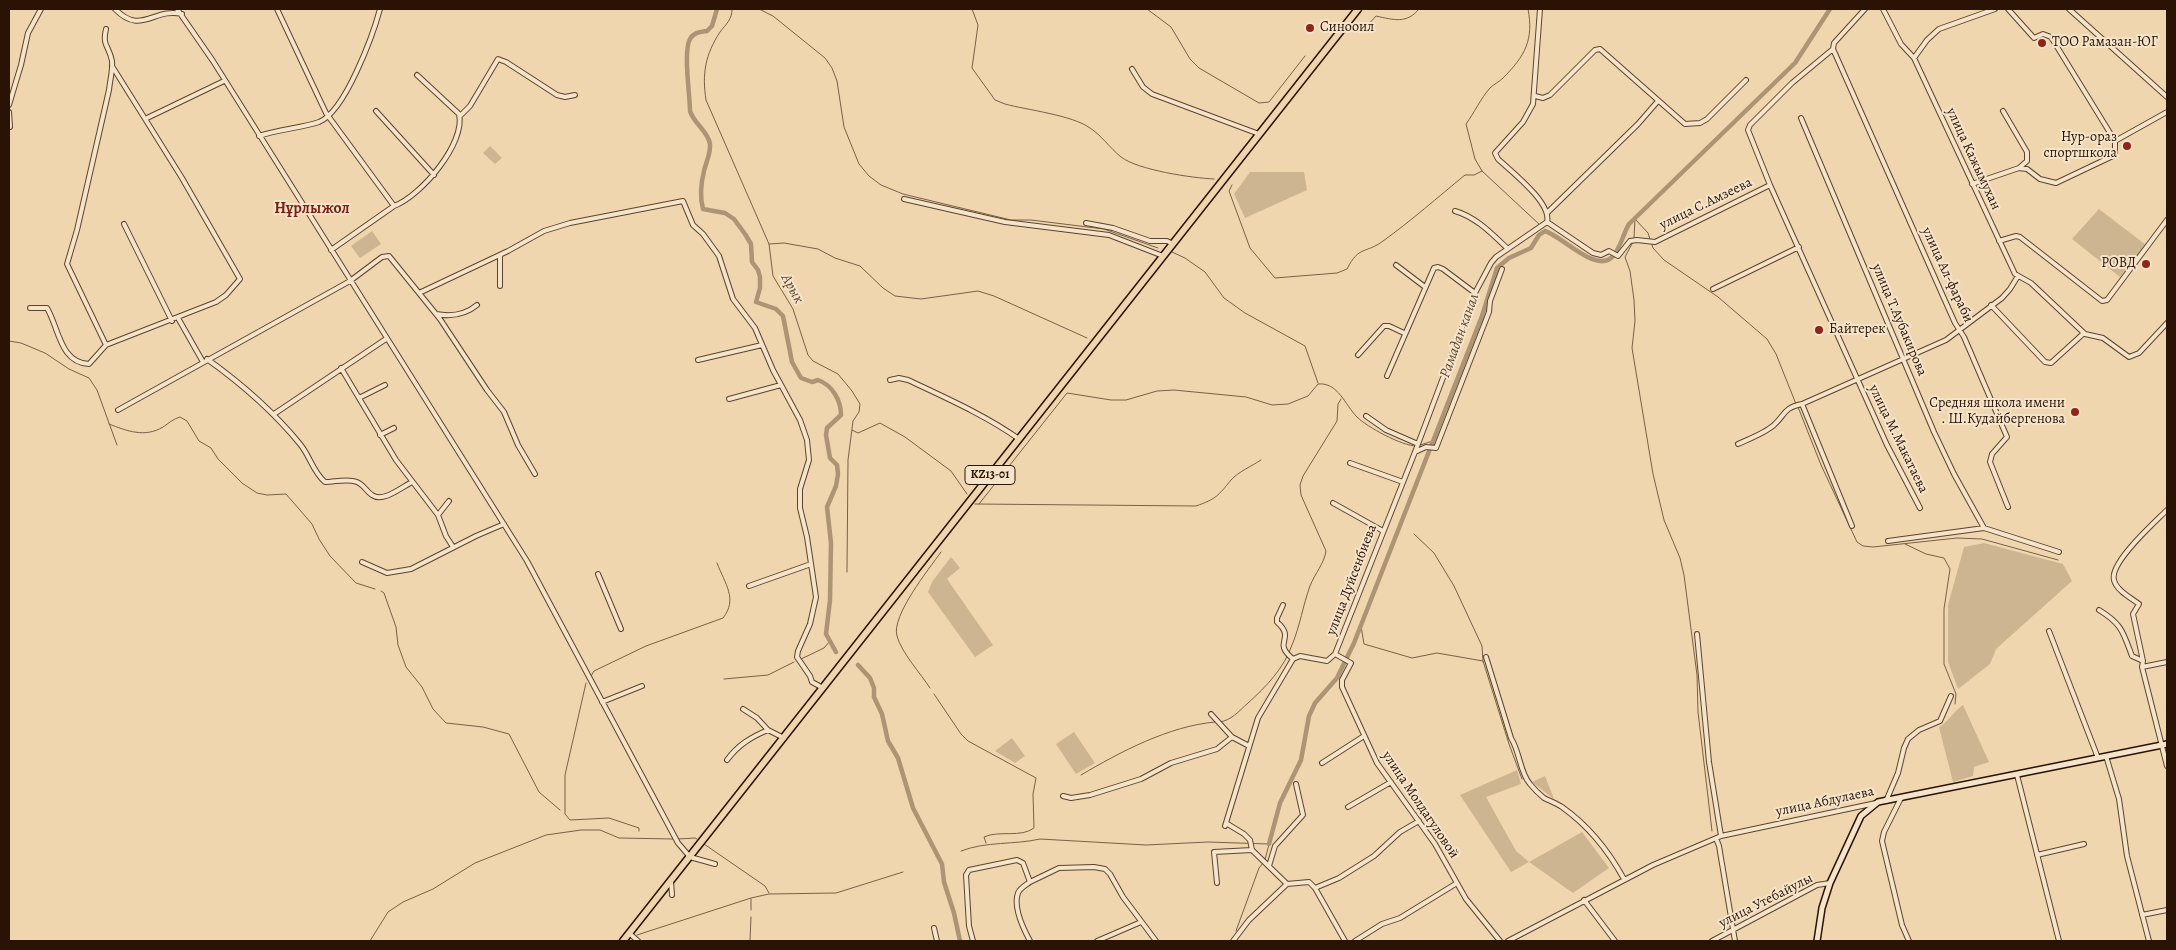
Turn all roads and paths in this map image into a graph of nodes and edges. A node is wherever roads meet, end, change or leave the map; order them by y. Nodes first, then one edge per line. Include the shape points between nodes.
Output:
1 (41, 9) edge
2 (115, 9) edge
3 (177, 9) edge
4 (277, 9) edge
5 (380, 9) edge
6 (1358, 9) edge
7 (1540, 9) edge
8 (1865, 9) edge
9 (1883, 9) edge
10 (1995, 9) edge
11 (2008, 9) edge
12 (2069, 9) edge
13 (182, 14) junction
14 (106, 29) dead end
15 (1833, 49) junction
16 (1914, 58) junction
17 (112, 66) junction
18 (1132, 70) dead end
19 (417, 75) dead end
20 (1746, 80) dead end
21 (224, 81) junction
22 (575, 95) dead end
23 (1535, 96) junction
24 (2167, 97) edge
25 (1658, 101) junction
26 (9, 105) edge
27 (376, 111) dead end
28 (2003, 111) dead end
29 (9, 112) edge
30 (2167, 112) edge
31 (329, 116) junction
32 (460, 116) junction
33 (1801, 118) dead end
34 (144, 119) junction
35 (10, 127) edge
36 (457, 134) junction
37 (1259, 134) junction
38 (259, 136) junction
39 (462, 138) dead end
40 (2115, 141) junction
41 (2019, 168) junction
42 (434, 175) junction
43 (1972, 184) junction
44 (1770, 185) junction
45 (904, 199) dead end
46 (394, 206) junction
47 (1456, 211) dead end
48 (1548, 212) junction
49 (2167, 220) edge
50 (1547, 222) junction
51 (1086, 223) dead end
52 (124, 224) dead end
53 (1999, 241) junction
54 (1172, 244) junction
55 (1799, 247) junction
56 (1507, 248) junction
57 (331, 250) junction
58 (500, 255) junction
59 (1163, 256) junction
60 (1396, 265) dead end
61 (1502, 269) dead end
62 (2018, 276) junction
63 (350, 281) junction
64 (500, 286) dead end
65 (1425, 287) junction
66 (1713, 289) dead end
67 (419, 293) junction
68 (1475, 293) junction
69 (477, 304) dead end
70 (1991, 305) junction
71 (30, 308) dead end
72 (436, 314) junction
73 (178, 318) junction
74 (172, 321) junction
75 (2167, 323) edge
76 (1959, 329) junction
77 (1404, 333) junction
78 (2084, 333) junction
79 (386, 339) junction
80 (106, 345) junction
81 (762, 345) junction
82 (1358, 355) dead end
83 (1903, 359) junction
84 (205, 360) junction
85 (698, 360) dead end
86 (341, 368) junction
87 (1386, 376) dead end
88 (890, 380) dead end
89 (1857, 380) junction
90 (386, 385) dead end
91 (781, 385) junction
92 (359, 398) junction
93 (729, 399) dead end
94 (1802, 404) junction
95 (118, 410) dead end
96 (274, 414) junction
97 (1366, 416) dead end
98 (394, 428) dead end
99 (380, 435) junction
100 (1019, 439) junction
101 (1418, 444) junction
102 (1738, 444) dead end
103 (1415, 452) junction
104 (1350, 463) dead end
105 (535, 474) dead end
106 (412, 482) junction
107 (1403, 482) junction
108 (449, 501) dead end
109 (1333, 503) dead end
110 (2008, 507) dead end
111 (1920, 508) dead end
112 (2167, 510) edge
113 (438, 515) junction
114 (504, 524) junction
115 (1852, 526) dead end
116 (1984, 528) junction
117 (1383, 531) junction
118 (1888, 542) dead end
119 (453, 547) junction
120 (2059, 552) dead end
121 (362, 562) dead end
122 (811, 564) junction
123 (598, 574) dead end
124 (749, 586) dead end
125 (1283, 605) dead end
126 (2099, 610) dead end
127 (621, 629) dead end
128 (2049, 631) dead end
129 (1696, 634) dead end
130 (1335, 654) junction
131 (1486, 657) dead end
132 (1293, 659) junction
133 (2144, 661) junction
134 (2167, 662) edge
135 (2142, 667) junction
136 (642, 686) dead end
137 (823, 688) junction
138 (1951, 696) dead end
139 (602, 702) junction
140 (743, 709) dead end
141 (1211, 714) dead end
142 (768, 730) junction
143 (1364, 736) junction
144 (1232, 737) junction
145 (784, 738) junction
146 (2165, 744) edge
147 (1249, 746) junction
148 (2106, 756) junction
149 (2098, 758) junction
150 (727, 760) dead end
151 (1322, 763) dead end
152 (2167, 766) edge
153 (2017, 775) junction
154 (1391, 782) junction
155 (1296, 784) dead end
156 (1063, 796) dead end
157 (1901, 798) junction
158 (1886, 801) junction
159 (1878, 802) junction
160 (1348, 807) dead end
161 (1419, 821) junction
162 (1721, 836) junction
163 (1716, 838) junction
164 (2084, 844) dead end
165 (1252, 850) junction
166 (2037, 855) junction
167 (690, 857) junction
168 (715, 864) dead end
169 (1269, 866) junction
170 (1624, 879) junction
171 (671, 881) junction
172 (1030, 882) junction
173 (1457, 882) junction
174 (1217, 883) dead end
175 (1830, 883) junction
176 (1287, 884) junction
177 (1316, 888) junction
178 (672, 895) dead end
179 (1584, 900) junction
180 (2167, 910) edge
181 (2142, 915) junction
182 (1141, 922) junction
183 (934, 928) dead end
184 (1733, 930) junction
185 (629, 933) junction
186 (623, 941) edge
187 (638, 941) edge
188 (937, 941) edge
189 (973, 941) edge
190 (1030, 941) edge
191 (1097, 941) edge
192 (1156, 941) edge
193 (1233, 941) edge
194 (1345, 941) edge
195 (1355, 941) edge
196 (1500, 941) edge
197 (1508, 941) edge
198 (1615, 941) edge
199 (1712, 941) edge
200 (1735, 941) edge
201 (1816, 941) edge
202 (1909, 941) edge
203 (2059, 941) edge
204 (2148, 941) edge

1 - 26 street via 28,33
2 - 13 street via 136,22 167,13
3 - 13 street
4 - 31 street
5 - 31 street via 356,73
6 - 37 highway, KZ13-01
7 - 23 street
8 - 15 street via 1834,43
9 - 16 street, улица Кажымухан via 1901,44
10 - 16 street via 1939,29
11 - 40 street via 2034,38 2043,34 2051,37
12 - 24 street
13 - 21 street
14 - 17 street via 104,41
15 - 44 street, улица С.Амзеева via 1792,83 1750,125 1748,130
15 - 76 street, улица Ал-фараби
16 - 43 street, улица Кажымухан
17 - 34 street
17 - 80 street via 106,105 67,264
18 - 37 street via 1152,94
19 - 32 street
20 - 25 street via 1708,119 1700,123 1685,124
21 - 34 street
21 - 38 street
22 - 32 street via 558,95 498,60
23 - 25 street via 1543,98 1550,95 1595,50 1600,49
23 - 48 street via 1523,122 1495,153
25 - 48 street
27 - 42 street
28 - 41 street via 2027,152 2026,161
29 - 35 street
30 - 40 street
31 - 38 street via 319,122
31 - 46 street
32 - 36 street
33 - 83 street, улица Т.Аубакирова
34 - 73 street via 240,279 216,302
36 - 39 street
36 - 42 street
37 - 54 highway, KZ13-01
38 - 57 street
40 - 41 street via 2115,155 2056,183
41 - 43 street
42 - 46 street via 416,194
43 - 53 street, улица Кажымухан
44 - 50 street, улица С.Амзеева via 1655,242 1630,241 1618,256 1609,251 1600,255 1593,253
44 - 55 street, улица М.Макатаева
45 - 59 street via 1011,223 1109,235
46 - 57 street
47 - 56 street via 1477,222
48 - 50 street
49 - 53 street via 2107,300 2102,301 2020,237
50 - 56 street, улица Дуйсенбиева
51 - 54 street via 1113,228 1150,242
52 - 74 street
53 - 62 street, улица Кажымухан
54 - 59 highway, KZ13-01
55 - 66 street
55 - 89 street, улица М.Макатаева
56 - 68 street, улица Дуйсенбиева via 1491,263
57 - 63 street
58 - 64 street
58 - 67 street
58 - 81 street via 559,226 683,201 693,225 719,256 732,299 755,328
59 - 100 highway, KZ13-01
60 - 65 street
61 - 103 street via 1489,312 1436,448 1426,447
62 - 70 street via 2010,289
62 - 78 street, улица Кажымухан via 2031,283
63 - 67 street via 382,257 389,256
63 - 79 street
63 - 84 street
65 - 68 street via 1434,268 1438,267
65 - 77 street
67 - 72 street
68 - 101 street, улица Дуйсенбиева
69 - 72 street via 466,313
70 - 76 street
70 - 78 street via 2045,362 2051,363
71 - 80 street via 45,307 48,310 66,352 74,360 89,364
72 - 105 street via 504,412
73 - 74 street
73 - 84 street
74 - 80 street
75 - 78 street via 2139,353 2130,357 2104,338
76 - 83 street via 1946,340
76 - 110 street, улица Ал-фараби via 2007,437 1992,454 1990,462
77 - 82 street via 1384,326
77 - 87 street
79 - 86 street
79 - 114 street
81 - 85 street
81 - 91 street
83 - 89 street
83 - 116 street, улица Т.Аубакирова via 1954,474
84 - 95 street
84 - 96 street
86 - 92 street
86 - 96 street
88 - 100 street via 908,380 991,420
89 - 94 street, улица М.Макатаева
89 - 111 street, улица М.Макатаева
90 - 92 street
91 - 93 street
91 - 122 street via 804,430 808,448 808,465 800,489 800,508
92 - 99 street
94 - 102 street, улица М.Макатаева via 1792,406 1774,426
94 - 115 street
96 - 106 street via 303,448 325,482 356,482 372,496 379,497
97 - 101 street via 1386,430
98 - 99 street
99 - 106 street
100 - 137 highway, KZ13-01
101 - 103 street, улица Дуйсенбиева
103 - 107 street, улица Дуйсенбиева
104 - 107 street
106 - 113 street
107 - 117 street, улица Дуйсенбиева
108 - 113 street
109 - 117 street
112 - 133 street via 2121,558 2114,575 2119,588 2139,604 2134,614
113 - 119 street
114 - 119 street
114 - 139 street via 535,575
116 - 118 street
116 - 120 street
117 - 130 street, улица Дуйсенбиева
119 - 121 street via 421,565 389,573
122 - 124 street
122 - 137 street via 814,605 797,657 812,682
123 - 127 street
125 - 132 street via 1277,622 1286,634 1284,652
126 - 133 street via 2115,619 2132,656
128 - 149 street
129 - 162 street via 1709,762
130 - 132 street, улица Дуйсенбиева via 1327,661 1300,656
130 - 143 street, улица Молдагуловой via 1351,663 1342,687
131 - 170 street via 1528,782 1544,798 1560,805 1594,834
132 - 147 street via 1258,718
133 - 135 street
134 - 135 street
135 - 146 street
136 - 139 street
137 - 145 highway, KZ13-01
138 - 158 street via 1940,722 1919,730 1908,740
139 - 167 street via 678,843
140 - 142 street
141 - 144 street
142 - 145 street
142 - 150 street via 745,741
143 - 151 street
143 - 154 street, улица Молдагуловой
144 - 147 street
144 - 156 street via 1217,749 1171,763 1141,779 1090,795
145 - 167 highway, KZ13-01
146 - 148 main road, улица Абдулаева
146 - 152 street
147 - 165 street via 1226,825 1244,834 1250,840
148 - 149 main road, улица Абдулаева
148 - 181 street via 2119,799 2127,856
149 - 153 main road, улица Абдулаева
153 - 157 main road, улица Абдулаева
153 - 166 street
154 - 160 street
154 - 161 street, улица Молдагуловой
155 - 169 street via 1304,815 1275,846
157 - 158 main road, улица Абдулаева
157 - 202 street via 1882,841 1902,925
158 - 159 main road, улица Абдулаева
159 - 162 street, улица Абдулаева
159 - 175 main road via 1861,816
161 - 173 street, улица Молдагуловой
161 - 177 street via 1400,832 1374,856
162 - 163 street, улица Абдулаева
163 - 170 street, улица Абдулаева
163 - 184 street
164 - 166 street
165 - 169 street
165 - 174 street via 1214,852
166 - 203 street
167 - 168 street
167 - 171 highway, KZ13-01
169 - 176 street
170 - 179 street, улица Абдулаева
171 - 178 street
171 - 185 highway, KZ13-01
172 - 182 street via 1059,868 1105,869
172 - 189 street via 1022,863 1017,860 969,870 966,876
172 - 190 street via 1017,897 1020,923
173 - 195 street via 1400,918 1382,924
173 - 196 street, улица Молдагуловой via 1466,899
175 - 184 street, улица Утебайулы via 1817,885
175 - 201 main road
176 - 177 street via 1310,882
176 - 193 street via 1249,920
177 - 194 street
179 - 197 street, улица Абдулаева
179 - 198 street
180 - 181 street
181 - 204 street
182 - 191 street
182 - 192 street
183 - 188 street
184 - 199 street, улица Утебайулы
184 - 200 street
185 - 186 highway, KZ13-01
185 - 187 street

